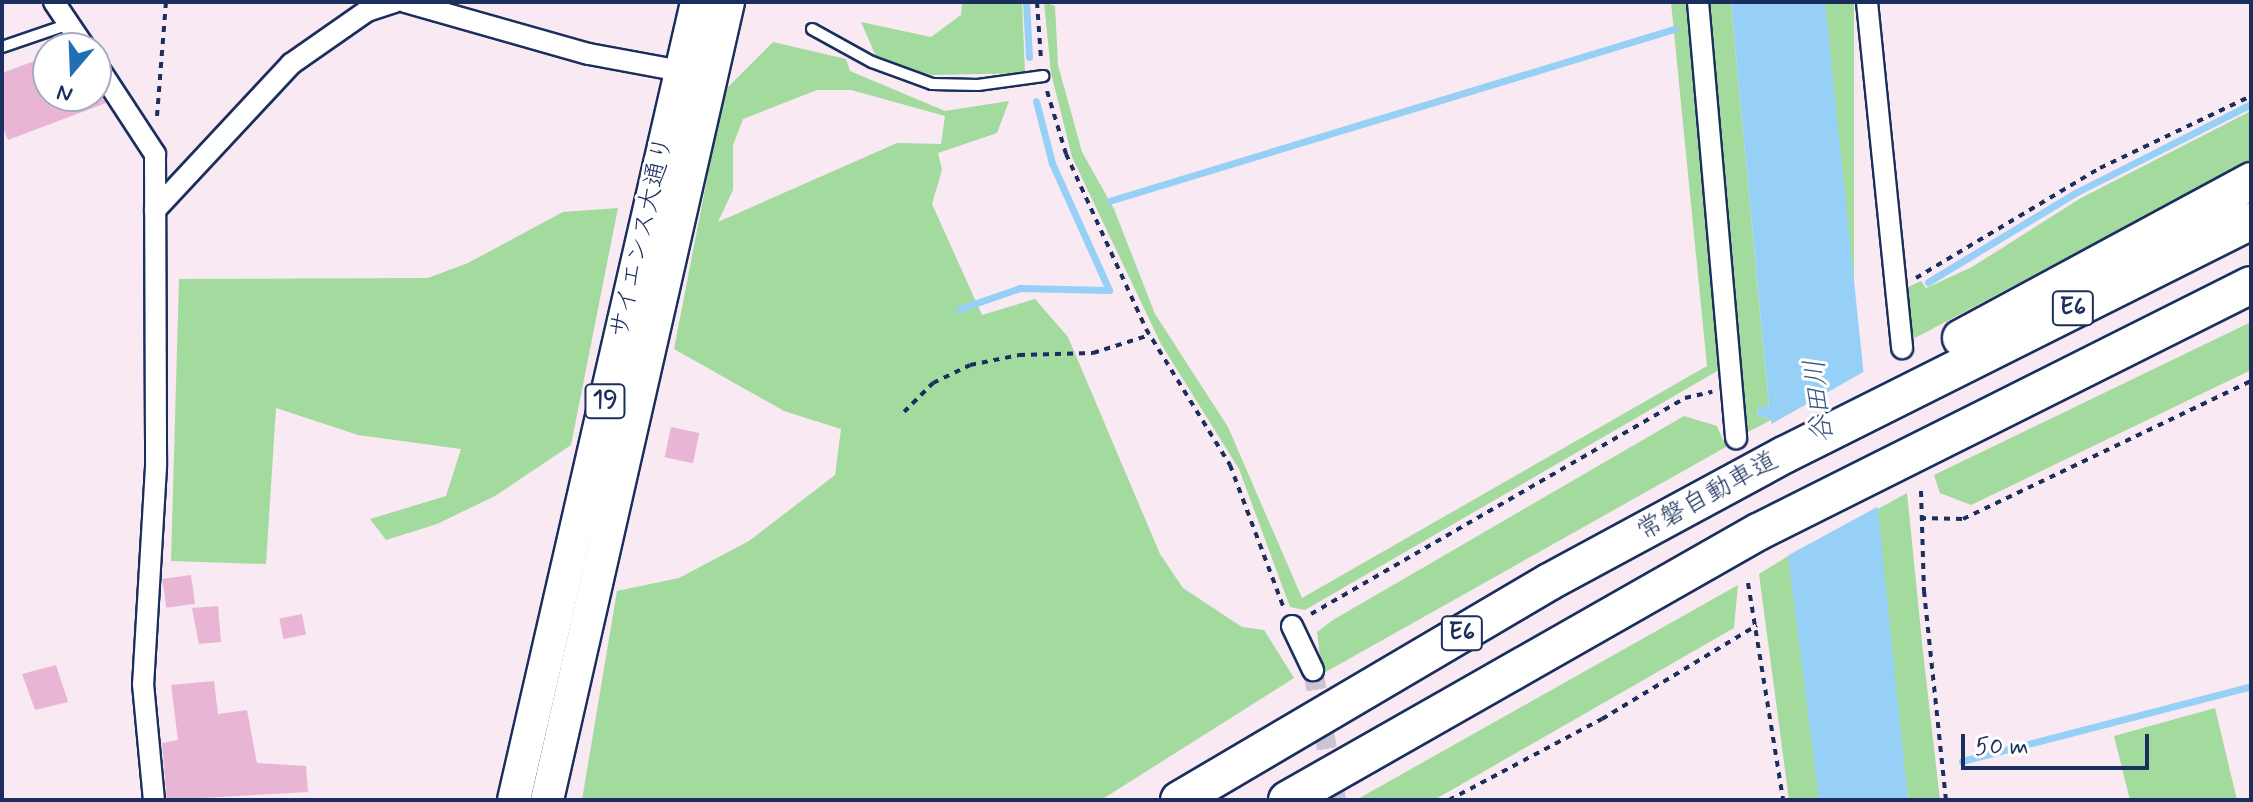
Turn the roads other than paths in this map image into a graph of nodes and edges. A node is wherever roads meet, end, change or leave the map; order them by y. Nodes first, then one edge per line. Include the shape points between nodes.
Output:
1 (54, 2) edge
2 (395, 2) edge
3 (405, 2) edge
4 (697, 2) edge
5 (728, 2) edge
6 (1698, 2) edge
7 (1867, 2) edge
8 (69, 24) junction
9 (812, 29) dead end
10 (74, 32) edge
11 (2, 47) edge
12 (681, 71) junction
13 (1043, 76) road end
14 (112, 88) edge
15 (2251, 181) edge
16 (155, 210) junction
17 (2251, 221) edge
18 (2251, 285) edge
19 (1898, 373) junction
20 (1736, 438) dead end
21 (1292, 626) road end
22 (1313, 670) tunnel mouth
23 (154, 800) edge
24 (514, 800) edge
25 (547, 800) edge
26 (1179, 800) edge
27 (1287, 800) edge

1 - 8 street
2 - 16 street via 367,11 291,64
3 - 12 street via 589,54
4 - 12 main road, サイエンス大通り / 19
5 - 25 main road, サイエンス大通り / 19
6 - 20 street
7 - 19 street
8 - 10 street
8 - 11 lane
9 - 13 lane via 872,62 932,84 978,85
12 - 24 main road, サイエンス大通り / 19
14 - 16 street via 155,154
15 - 19 highway
16 - 23 street via 156,467 143,684
17 - 19 highway, E6
18 - 27 highway, E6 via 1758,532
19 - 26 highway, 常磐自動車道 / E6 via 1784,455 1549,582
21 - 22 street

